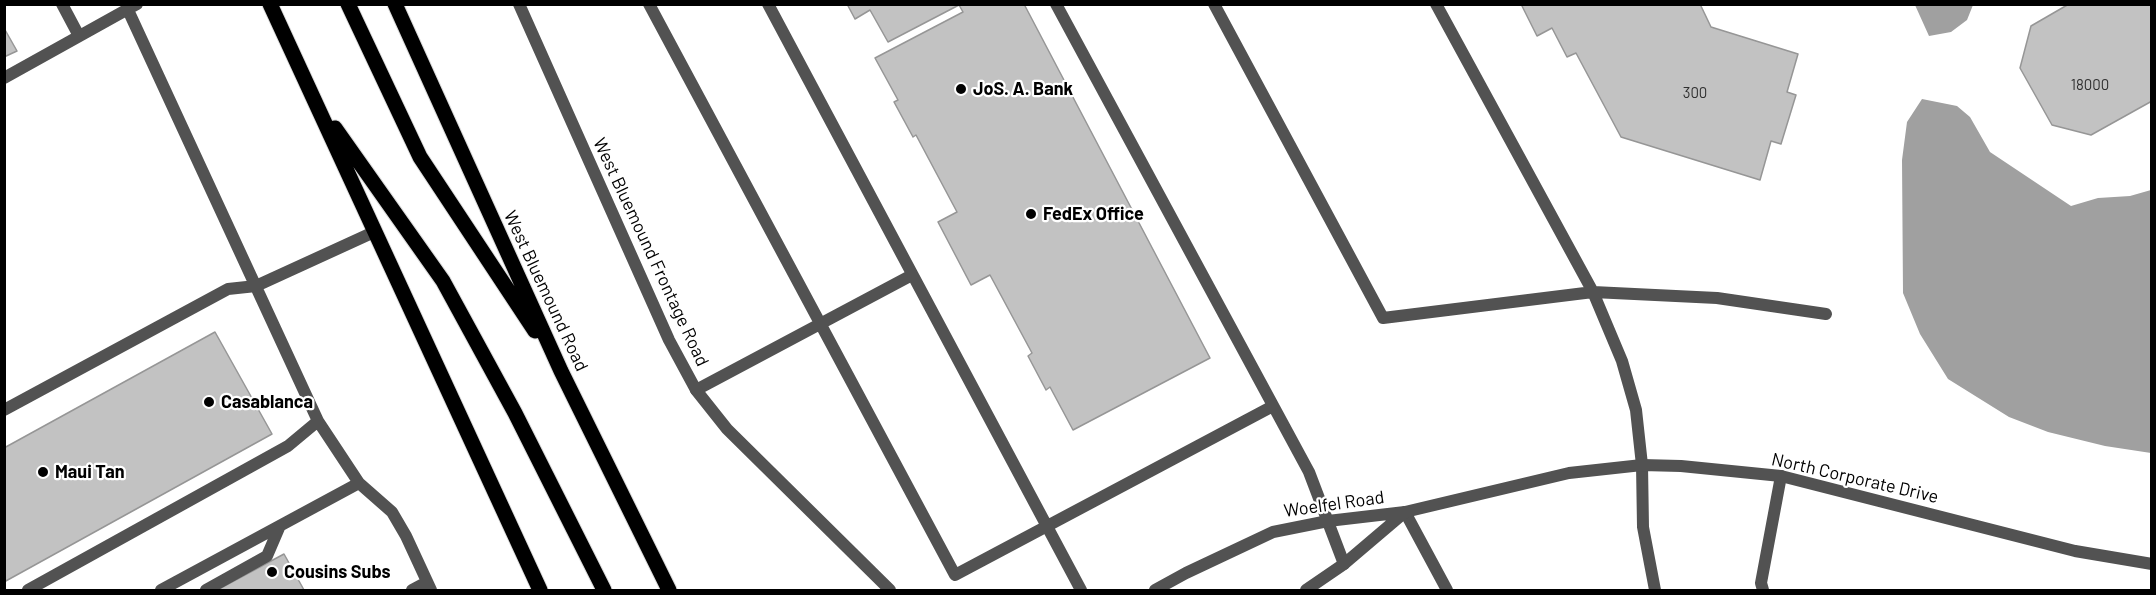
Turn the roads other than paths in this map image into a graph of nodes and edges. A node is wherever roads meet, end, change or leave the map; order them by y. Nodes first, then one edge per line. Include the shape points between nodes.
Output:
1 (62, 4) edge
2 (270, 4) edge
3 (348, 4) edge
4 (395, 4) edge
5 (519, 4) edge
6 (649, 4) edge
7 (768, 4) edge
8 (1056, 4) edge
9 (1214, 4) edge
10 (1436, 4) edge
11 (133, 7) edge
12 (79, 36) junction
13 (4, 78) edge
14 (315, 99) junction
15 (374, 232) junction
16 (912, 275) junction
17 (256, 286) junction
18 (1593, 292) junction
19 (1826, 314) dead end
20 (821, 324) junction
21 (561, 371) junction
22 (696, 390) junction
23 (1273, 406) junction
24 (4, 410) edge
25 (318, 421) junction
26 (1642, 465) junction
27 (1781, 476) junction
28 (359, 483) junction
29 (1405, 512) junction
30 (1328, 521) junction
31 (1047, 526) junction
32 (279, 528) junction
33 (1344, 564) junction
34 (2151, 564) edge
35 (429, 586) edge
36 (28, 591) edge
37 (161, 591) edge
38 (206, 591) edge
39 (412, 591) edge
40 (540, 591) edge
41 (604, 591) edge
42 (669, 591) edge
43 (890, 591) edge
44 (1081, 591) edge
45 (1155, 591) edge
46 (1306, 591) edge
47 (1447, 591) edge
48 (1655, 591) edge
49 (1763, 591) edge

1 - 12 street
2 - 14 main road
3 - 21 main road via 420,157
4 - 21 main road, West Bluemound Road
5 - 22 street, West Bluemound Frontage Road via 669,340
6 - 20 street
7 - 16 street
8 - 23 street
9 - 18 street via 1383,318
10 - 18 street
11 - 12 street
11 - 17 street
12 - 13 street
14 - 15 main road
14 - 41 main road via 443,281
15 - 17 street
15 - 40 main road
16 - 20 street
16 - 31 street
17 - 24 street via 228,289
17 - 25 street
18 - 19 street via 1717,298
18 - 26 street via 1623,361 1636,410
20 - 22 street
20 - 31 street via 955,575
21 - 42 main road, West Bluemound Road
22 - 43 street, West Bluemound Frontage Road via 727,429
23 - 30 street via 1309,472
23 - 31 street
25 - 28 street
25 - 36 street via 288,446
26 - 27 street, North Corporate Drive
26 - 29 street, North Corporate Drive via 1569,473
26 - 48 street via 1643,527
27 - 34 street, North Corporate Drive via 2075,551
27 - 49 street via 1761,583
28 - 32 street
28 - 35 street via 392,512
29 - 30 street, Woelfel Road
29 - 33 street, Woelfel Road
29 - 47 street
30 - 33 street
30 - 45 street, Woelfel Road via 1272,531
31 - 44 street
32 - 37 street
32 - 38 street via 267,556
33 - 46 street, Woelfel Road
35 - 39 street

